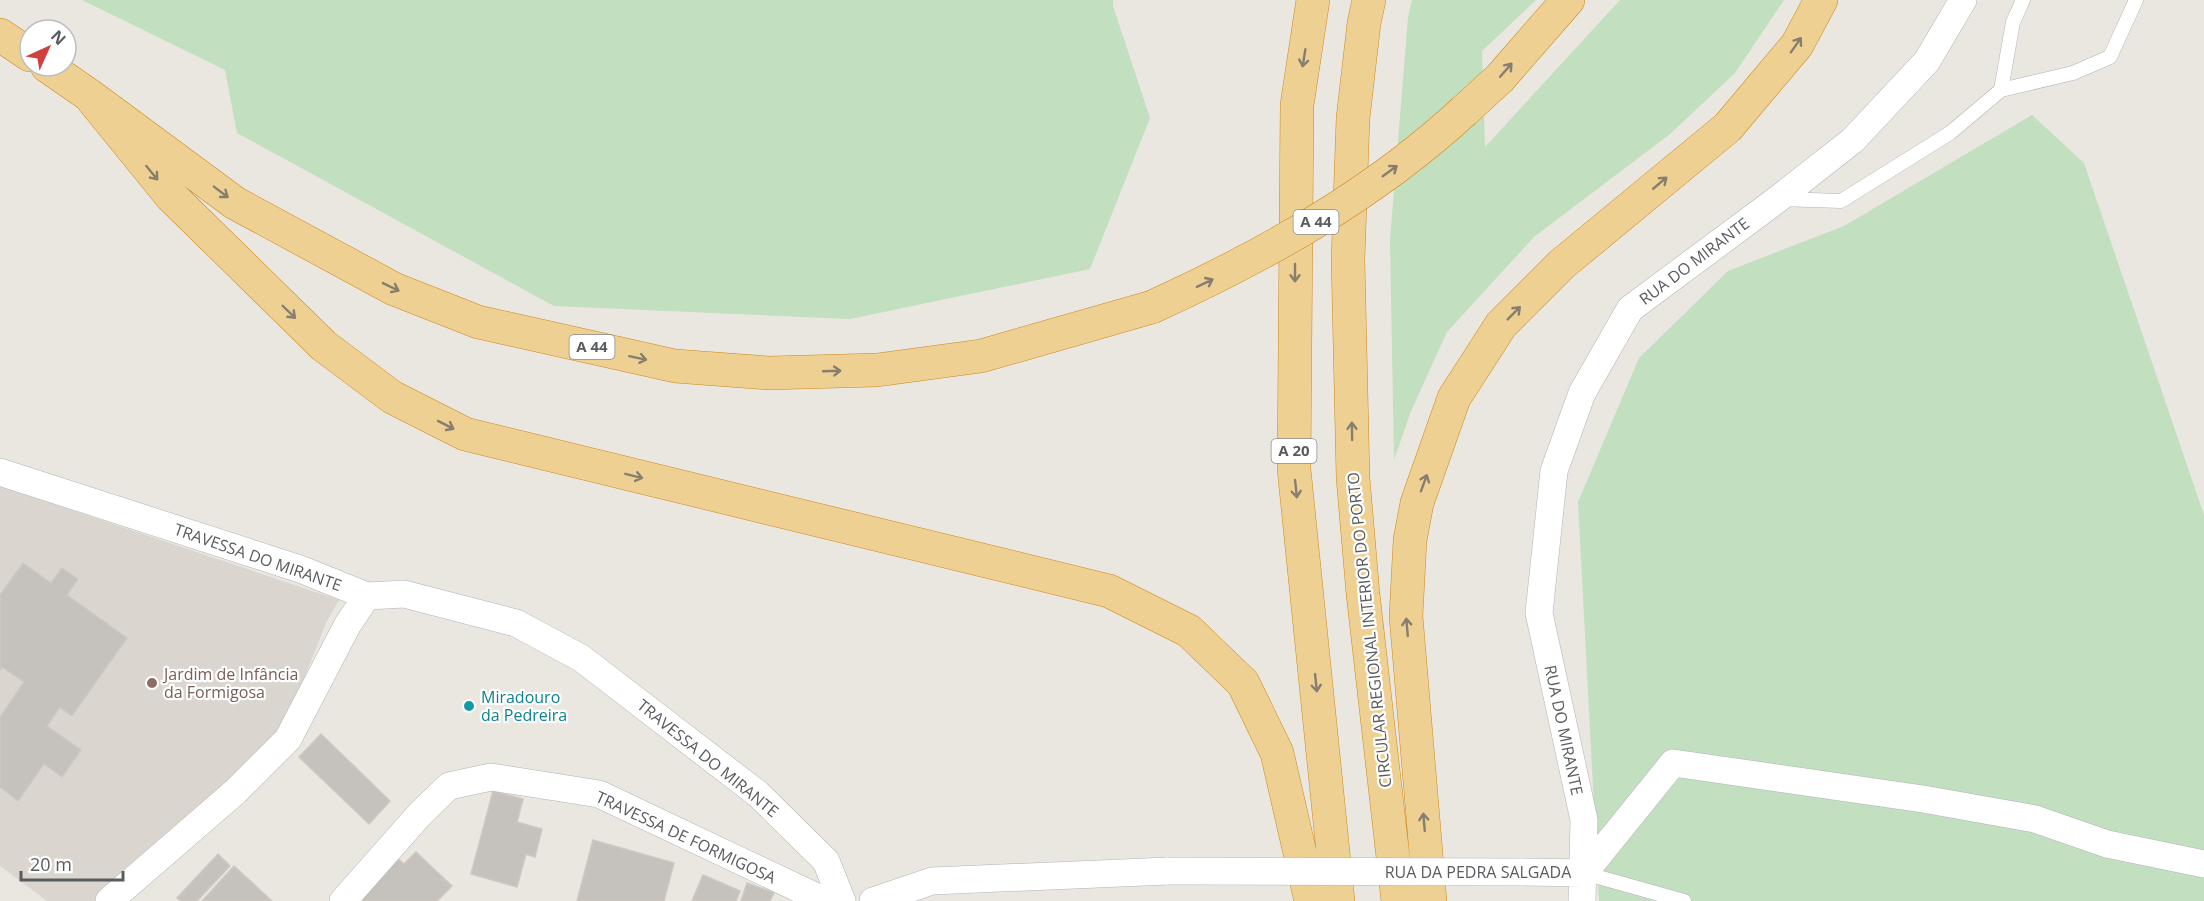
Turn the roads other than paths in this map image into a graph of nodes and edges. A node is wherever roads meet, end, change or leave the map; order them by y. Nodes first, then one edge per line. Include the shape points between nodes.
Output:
1 (1313, 0) edge
2 (1369, 0) edge
3 (1568, 0) edge
4 (1821, 0) edge
5 (1963, 0) edge
6 (2023, 0) edge
7 (2136, 0) edge
8 (0, 35) edge
9 (18, 47) edge
10 (64, 78) edge
11 (2001, 90) junction
12 (89, 95) junction
13 (1778, 199) junction
14 (0, 472) edge
15 (367, 596) junction
16 (2204, 864) edge
17 (1584, 873) junction
18 (110, 901) edge
19 (343, 901) edge
20 (825, 901) edge
21 (842, 901) edge
22 (873, 901) edge
23 (1311, 901) edge
24 (1338, 901) edge
25 (1398, 901) edge
26 (1430, 901) edge
27 (1582, 901) edge
28 (1684, 901) edge

1 -> 24 highway, A 20 via 1297,105 1294,469
25 -> 2 highway, CIRCULAR REGIONAL INTERIOR DO PORTO via 1353,478 1348,259 1353,118
12 -> 3 highway, A 44, bridge via 235,202 394,289 478,322 675,366 769,373 877,370 981,357 1152,307 1211,280 1318,220 1407,158 1500,78
26 -> 4 highway via 1406,616 1407,578 1417,503 1454,398 1501,325 1562,264 1728,127 1797,45
5 - 13 street, RUA DO MIRANTE via 1920,69 1852,140
6 - 11 lane via 2013,22
7 - 11 lane via 2110,57 2073,73
8 - 9 highway
10 - 12 highway, A 44
11 - 13 lane via 1950,133 1841,201
12 -> 23 highway via 171,196 324,346 392,397 465,434 1109,591 1189,631 1243,683 1277,753
13 - 17 street, RUA DO MIRANTE via 1630,309 1581,393 1554,471 1539,613 1584,820
14 - 15 street, TRAVESSA DO MIRANTE via 300,568
15 - 18 street via 348,624 288,739 235,792
15 - 21 street, TRAVESSA DO MIRANTE via 404,594 516,623 581,658 758,794 826,861
16 - 17 street, RUA DA PEDRA SALGADA via 2108,844 2035,819 1673,763
17 - 22 street, RUA DA PEDRA SALGADA, bridge via 1168,871 932,881
17 - 27 street, RUA DO MIRANTE
17 - 28 lane
19 - 20 street, TRAVESSA DE FORMIGOSA via 449,786 491,777 599,794

